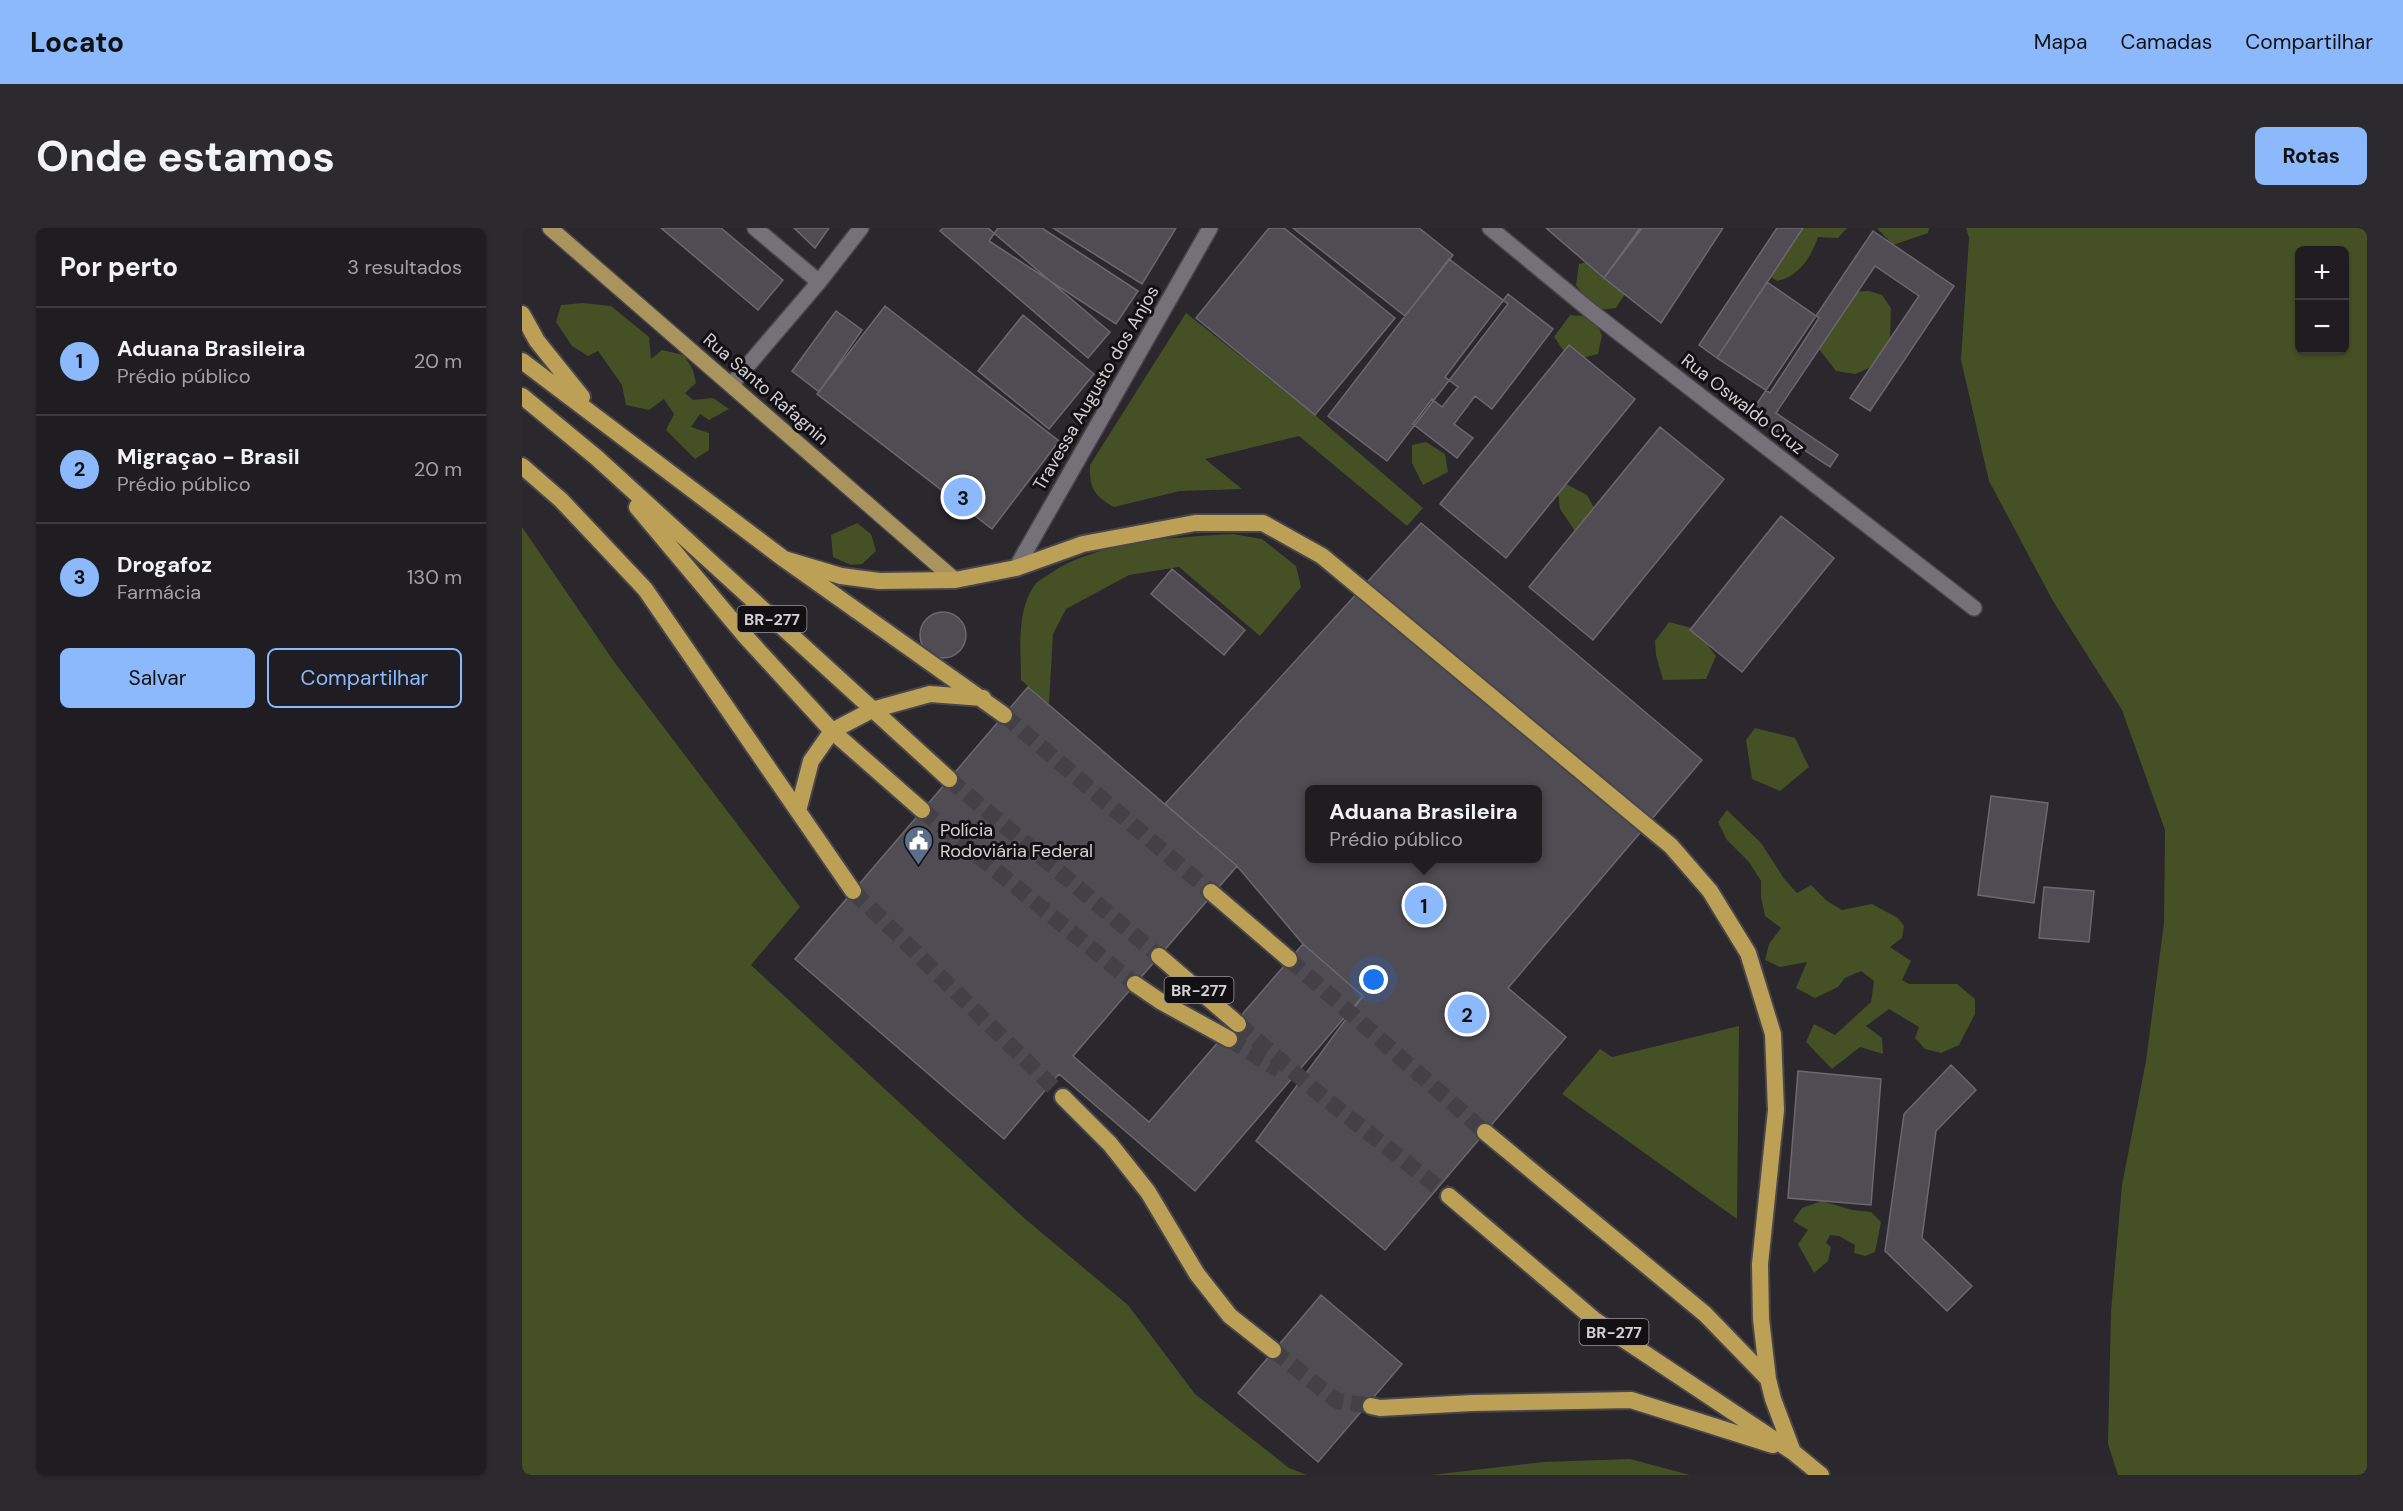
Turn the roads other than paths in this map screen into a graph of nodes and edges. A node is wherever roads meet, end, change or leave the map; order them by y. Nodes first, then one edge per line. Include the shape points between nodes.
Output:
1 (550, 228) edge
2 (755, 228) edge
3 (861, 228) edge
4 (1210, 228) edge
5 (1490, 228) edge
6 (819, 282) junction
7 (522, 314) edge
8 (522, 361) edge
9 (731, 385) junction
10 (522, 396) edge
11 (605, 422) junction
12 (597, 458) junction
13 (522, 465) edge
14 (784, 559) junction
15 (1016, 568) junction
16 (955, 580) junction
17 (1974, 608) dead end
18 (984, 699) junction
19 (872, 710) junction
20 (1004, 715) tunnel mouth
21 (832, 731) junction
22 (949, 779) tunnel mouth
23 (922, 810) tunnel mouth
24 (798, 811) junction
25 (853, 891) tunnel mouth
26 (1211, 892) tunnel mouth
27 (1159, 956) tunnel mouth
28 (1289, 959) tunnel mouth
29 (1135, 984) tunnel mouth
30 (1238, 1024) tunnel mouth
31 (1228, 1039) tunnel mouth
32 (1063, 1097) tunnel mouth
33 (1485, 1132) tunnel mouth
34 (1449, 1196) tunnel mouth
35 (1273, 1350) tunnel mouth
36 (1767, 1379) junction
37 (1371, 1406) tunnel mouth
38 (1793, 1452) junction
39 (1821, 1475) edge

1 - 9 main road, Rua Santo Rafagnin
2 - 6 street
3 - 6 street
4 - 15 street, Travessa Augusto dos Anjos
5 - 17 street, Rua Oswaldo Cruz via 1592,312
6 - 9 street
7 - 11 highway via 537,341
8 - 11 highway, BR-277
9 - 16 main road, Rua Santo Rafagnin
10 - 12 highway, BR-277
11 - 14 highway, BR-277
12 - 19 highway, BR-277
12 - 21 highway via 746,637
13 - 24 highway via 561,500 645,589
14 - 16 highway via 842,576 879,581
14 - 18 highway, BR-277
15 - 16 highway
15 - 36 highway via 1083,544 1195,523 1263,523 1322,556 1671,846 1710,891 1748,953 1773,1034 1776,1110 1760,1264
18 - 19 highway via 930,694
18 - 20 highway, BR-277
19 - 21 highway
19 - 22 highway, BR-277
21 - 23 highway
21 - 24 highway via 810,761
24 - 25 highway
26 - 28 highway
27 - 30 highway, BR-277
29 - 31 highway
32 - 35 highway via 1110,1144 1148,1192 1197,1274 1230,1316
33 - 36 highway, BR-277 via 1705,1314
34 - 38 highway, BR-277 via 1596,1321
36 - 38 highway, BR-277
37 - 38 highway via 1631,1400
38 - 39 highway, BR-277

